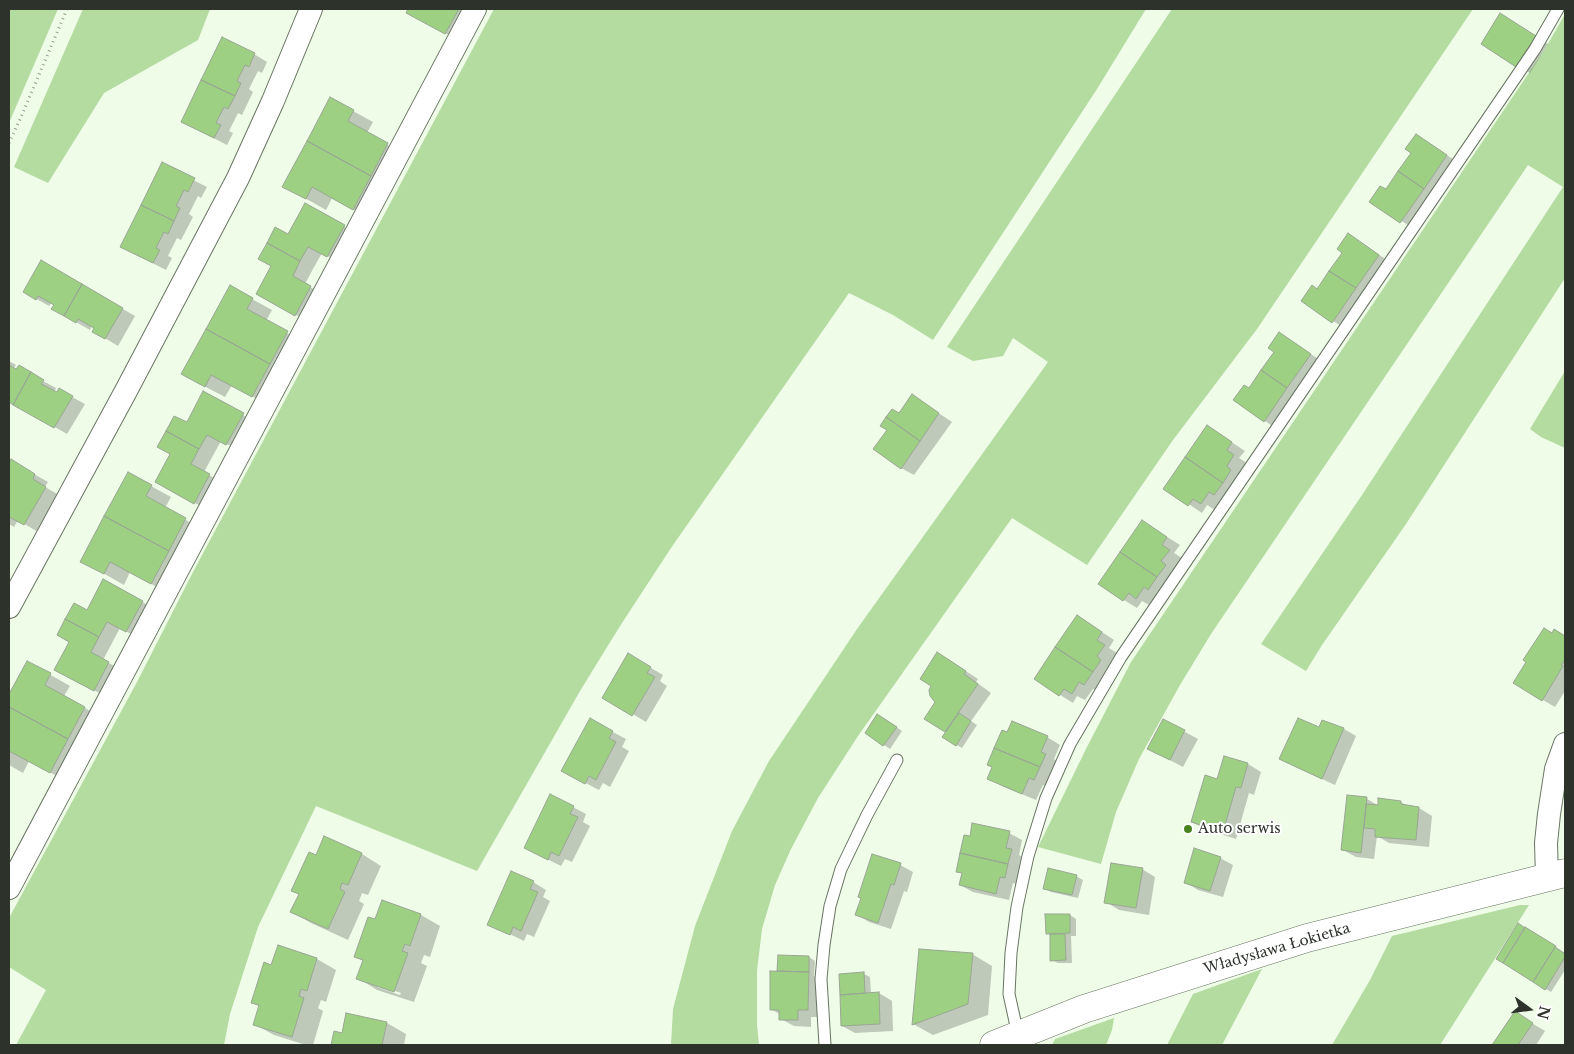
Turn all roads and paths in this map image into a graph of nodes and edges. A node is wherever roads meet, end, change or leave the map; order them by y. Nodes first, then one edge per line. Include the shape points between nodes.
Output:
1 (67, 9) edge
2 (311, 9) edge
3 (475, 9) edge
4 (1558, 9) edge
5 (9, 143) edge
6 (9, 607) edge
7 (1565, 744) edge
8 (897, 760) dead end
9 (1556, 875) edge
10 (9, 888) edge
11 (1006, 1040) edge
12 (825, 1045) edge

1 - 5 path
2 - 6 street via 238,178
3 - 10 street
4 - 11 lane via 1530,57 1121,657 1070,744 1046,798 1028,856 1011,953
7 - 9 street via 1556,769 1546,843
8 - 12 lane via 841,869 830,906 820,979
9 - 11 street, Władysława Łokietka via 1307,938 1084,1009

